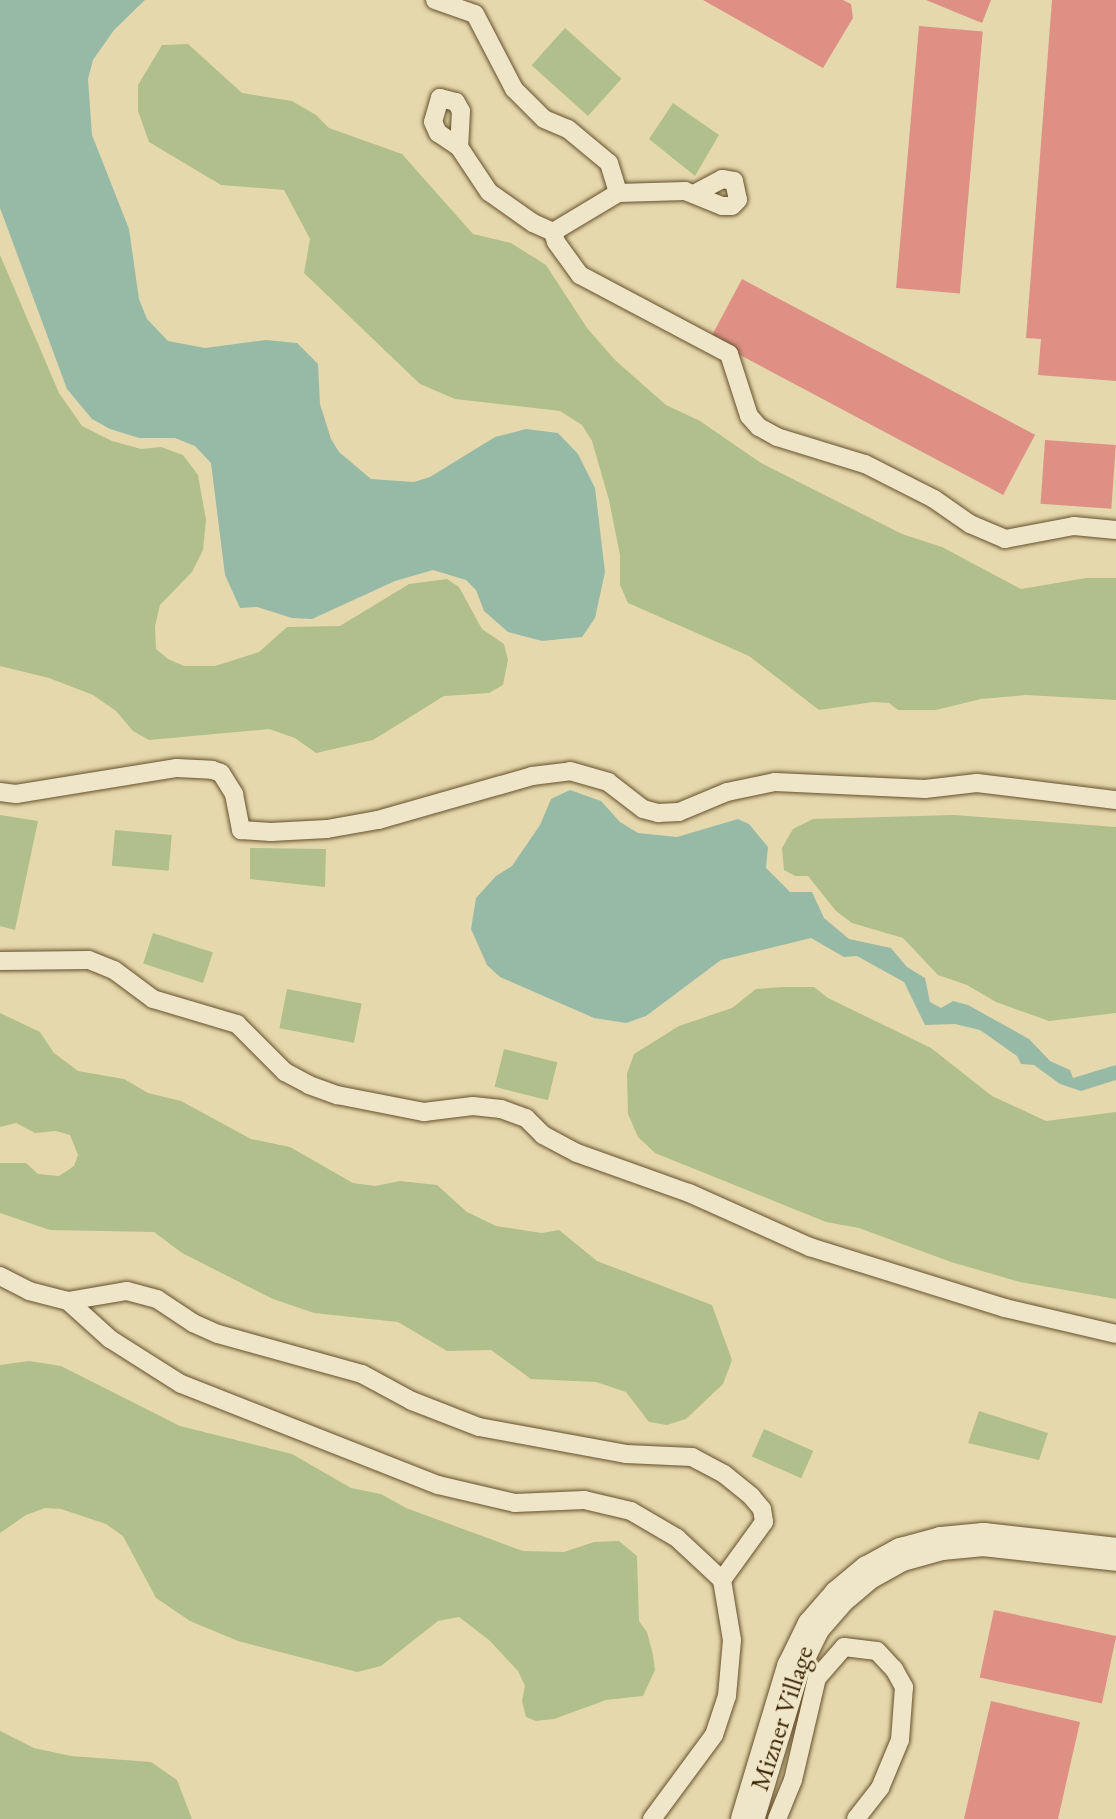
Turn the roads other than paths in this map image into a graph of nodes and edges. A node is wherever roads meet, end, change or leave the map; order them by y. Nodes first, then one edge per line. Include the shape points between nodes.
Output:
1 (435, 0) edge
2 (459, 147) dead end
3 (618, 193) junction
4 (694, 194) dead end
5 (553, 232) junction
6 (1116, 530) edge
7 (0, 792) edge
8 (1116, 800) edge
9 (0, 961) edge
10 (0, 1276) edge
11 (68, 1301) junction
12 (1116, 1334) edge
13 (1116, 1554) edge
14 (722, 1580) junction
15 (652, 1819) edge
16 (747, 1819) edge
17 (777, 1819) edge
18 (856, 1819) edge

1 - 3 lane via 475,14 514,89 544,119 568,129 609,163
2 - 5 lane via 489,192
3 - 4 lane via 639,190
3 - 5 lane
5 - 6 lane via 580,275 729,354 749,416 759,427 865,464 934,499 970,524 1005,538 1074,526
7 - 8 lane via 16,794 177,768 212,770 221,773 234,794 241,830 271,832 356,825 532,776 570,771 608,782 643,809 658,813 679,812 734,789 775,782 925,789 977,783
9 - 12 lane via 89,960 114,970 153,999 237,1024 285,1072 309,1085 337,1095 424,1112 473,1106 501,1109 526,1118 543,1135 577,1154 689,1192 810,1246 1005,1308
10 - 11 lane via 29,1291
11 - 14 lane via 110,1339 181,1384 438,1485 515,1503 584,1500 631,1511 677,1538
11 - 14 lane via 127,1291 158,1299 193,1323 218,1334 362,1374 412,1401 479,1427 626,1454 692,1457 724,1474 762,1509 764,1522
13 - 16 street, Mizner Village via 983,1539 940,1543 902,1554 868,1572 839,1596 808,1636 793,1667
14 - 15 lane via 732,1640 727,1696 714,1735
17 - 18 lane via 793,1780 817,1678 844,1647 877,1652 894,1669 904,1687 900,1740 879,1788

